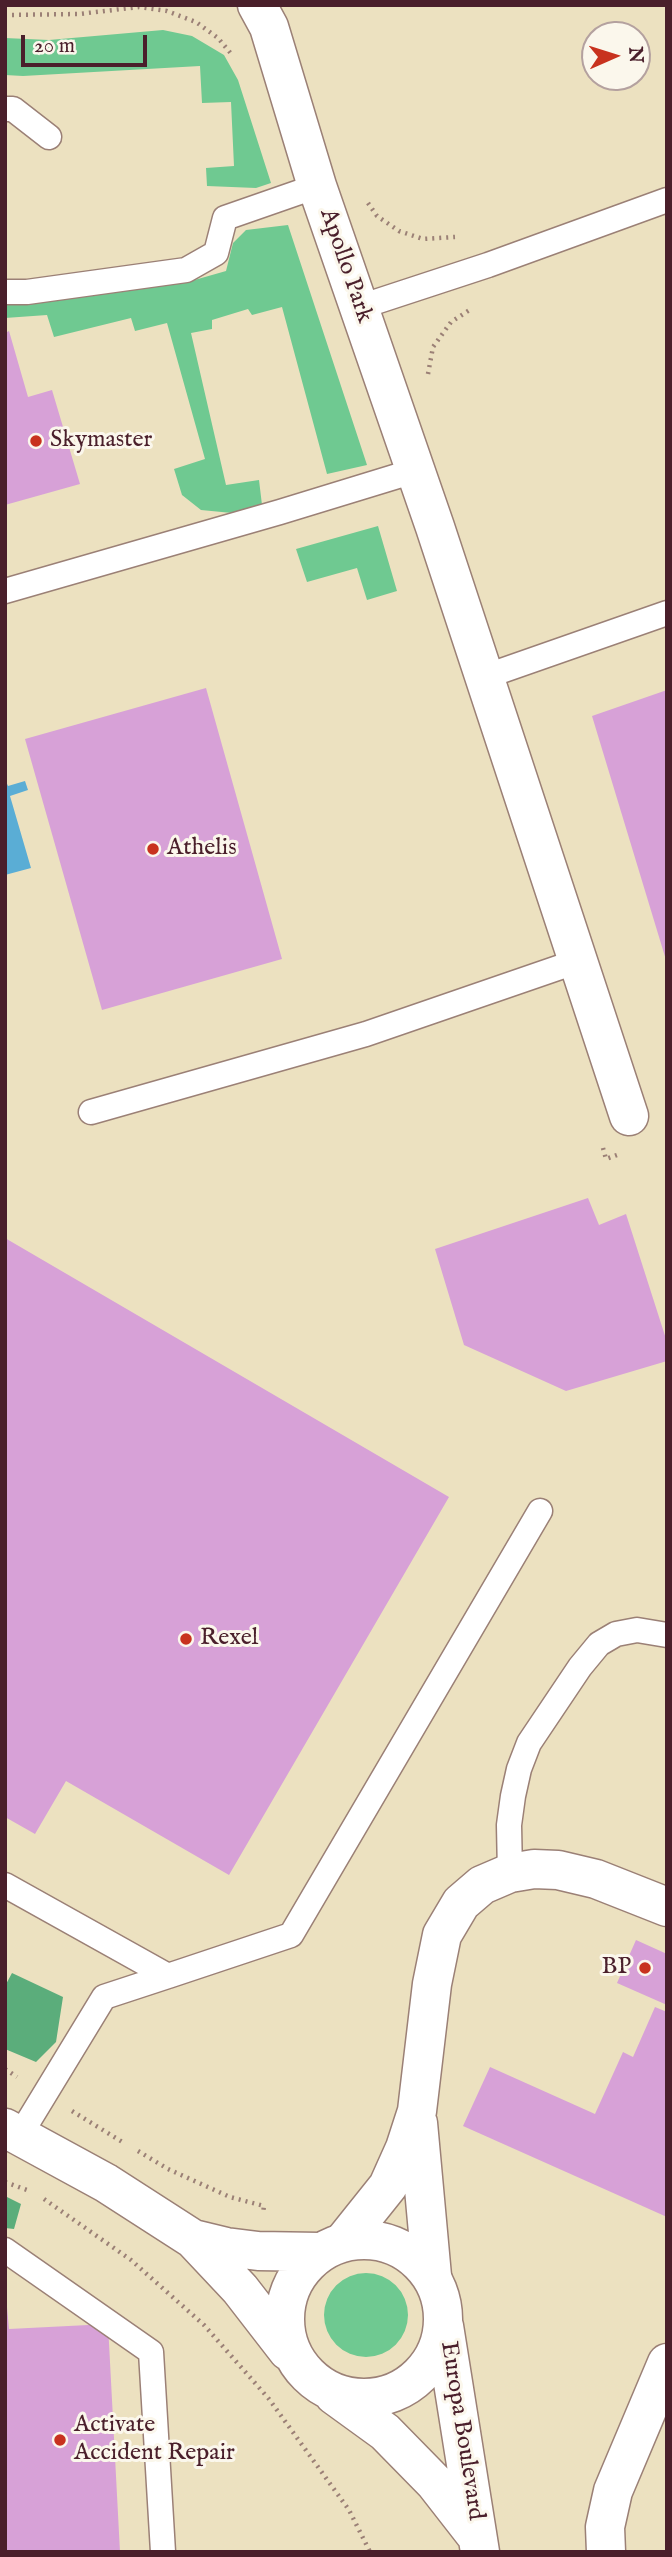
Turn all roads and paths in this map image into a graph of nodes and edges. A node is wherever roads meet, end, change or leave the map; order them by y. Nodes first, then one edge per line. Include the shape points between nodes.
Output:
1 (257, 5) edge
2 (5, 15) edge
3 (235, 58) dead end
4 (5, 109) edge
5 (49, 137) dead end
6 (317, 186) junction
7 (667, 200) edge
8 (5, 292) edge
9 (360, 307) junction
10 (415, 471) junction
11 (5, 591) edge
12 (667, 613) edge
13 (500, 671) junction
14 (578, 961) junction
15 (91, 1112) dead end
16 (629, 1116) dead end
17 (540, 1511) dead end
18 (667, 1634) edge
19 (510, 1873) junction
20 (5, 1885) edge
21 (667, 1907) edge
22 (168, 1976) junction
23 (416, 2110) junction
24 (99, 2127) dead end
25 (13, 2132) edge
26 (5, 2182) edge
27 (264, 2206) dead end
28 (193, 2239) junction
29 (332, 2246) junction
30 (5, 2250) edge
31 (432, 2276) junction
32 (444, 2324) junction
33 (296, 2361) junction
34 (667, 2364) edge
35 (323, 2387) junction
36 (479, 2545) edge
37 (163, 2552) edge
38 (370, 2552) edge
39 (606, 2552) edge

1 - 6 street, Apollo Park via 269,27
2 - 3 path via 139,7 167,11 196,22
4 - 5 lane via 13,108
6 - 8 lane via 225,218 216,253 186,270
6 - 9 street, Apollo Park
7 - 9 lane
9 - 10 street, Apollo Park
10 - 11 lane
10 - 13 street, Apollo Park
12 - 13 lane
13 - 14 street, Apollo Park
14 - 15 lane via 366,1034
14 - 16 street, Apollo Park
17 - 22 lane via 290,1935
18 - 19 lane via 637,1630 616,1634 599,1644 529,1742 513,1796
19 - 21 street via 558,1870 596,1879
19 - 23 street via 482,1885 461,1903 442,1935
20 - 22 lane
22 - 25 lane via 104,1997
23 - 29 street via 388,2186
23 - 31 street
24 - 27 path via 168,2169 230,2197
25 - 28 street via 106,2183
26 - 38 path via 34,2192 131,2260 204,2325 270,2399 349,2510
28 - 29 street via 258,2251
28 - 33 street
29 - 31 street via 369,2238 394,2244 415,2257
29 - 33 street via 301,2269 290,2290 284,2314
30 - 37 lane via 151,2352
31 - 32 street via 442,2299
32 - 35 street via 438,2350 423,2373 401,2389 376,2398 348,2397
32 - 36 street, Europa Boulevard
33 - 35 street
34 - 39 street via 613,2491
35 - 36 street, Europa Boulevard via 385,2432 435,2483

